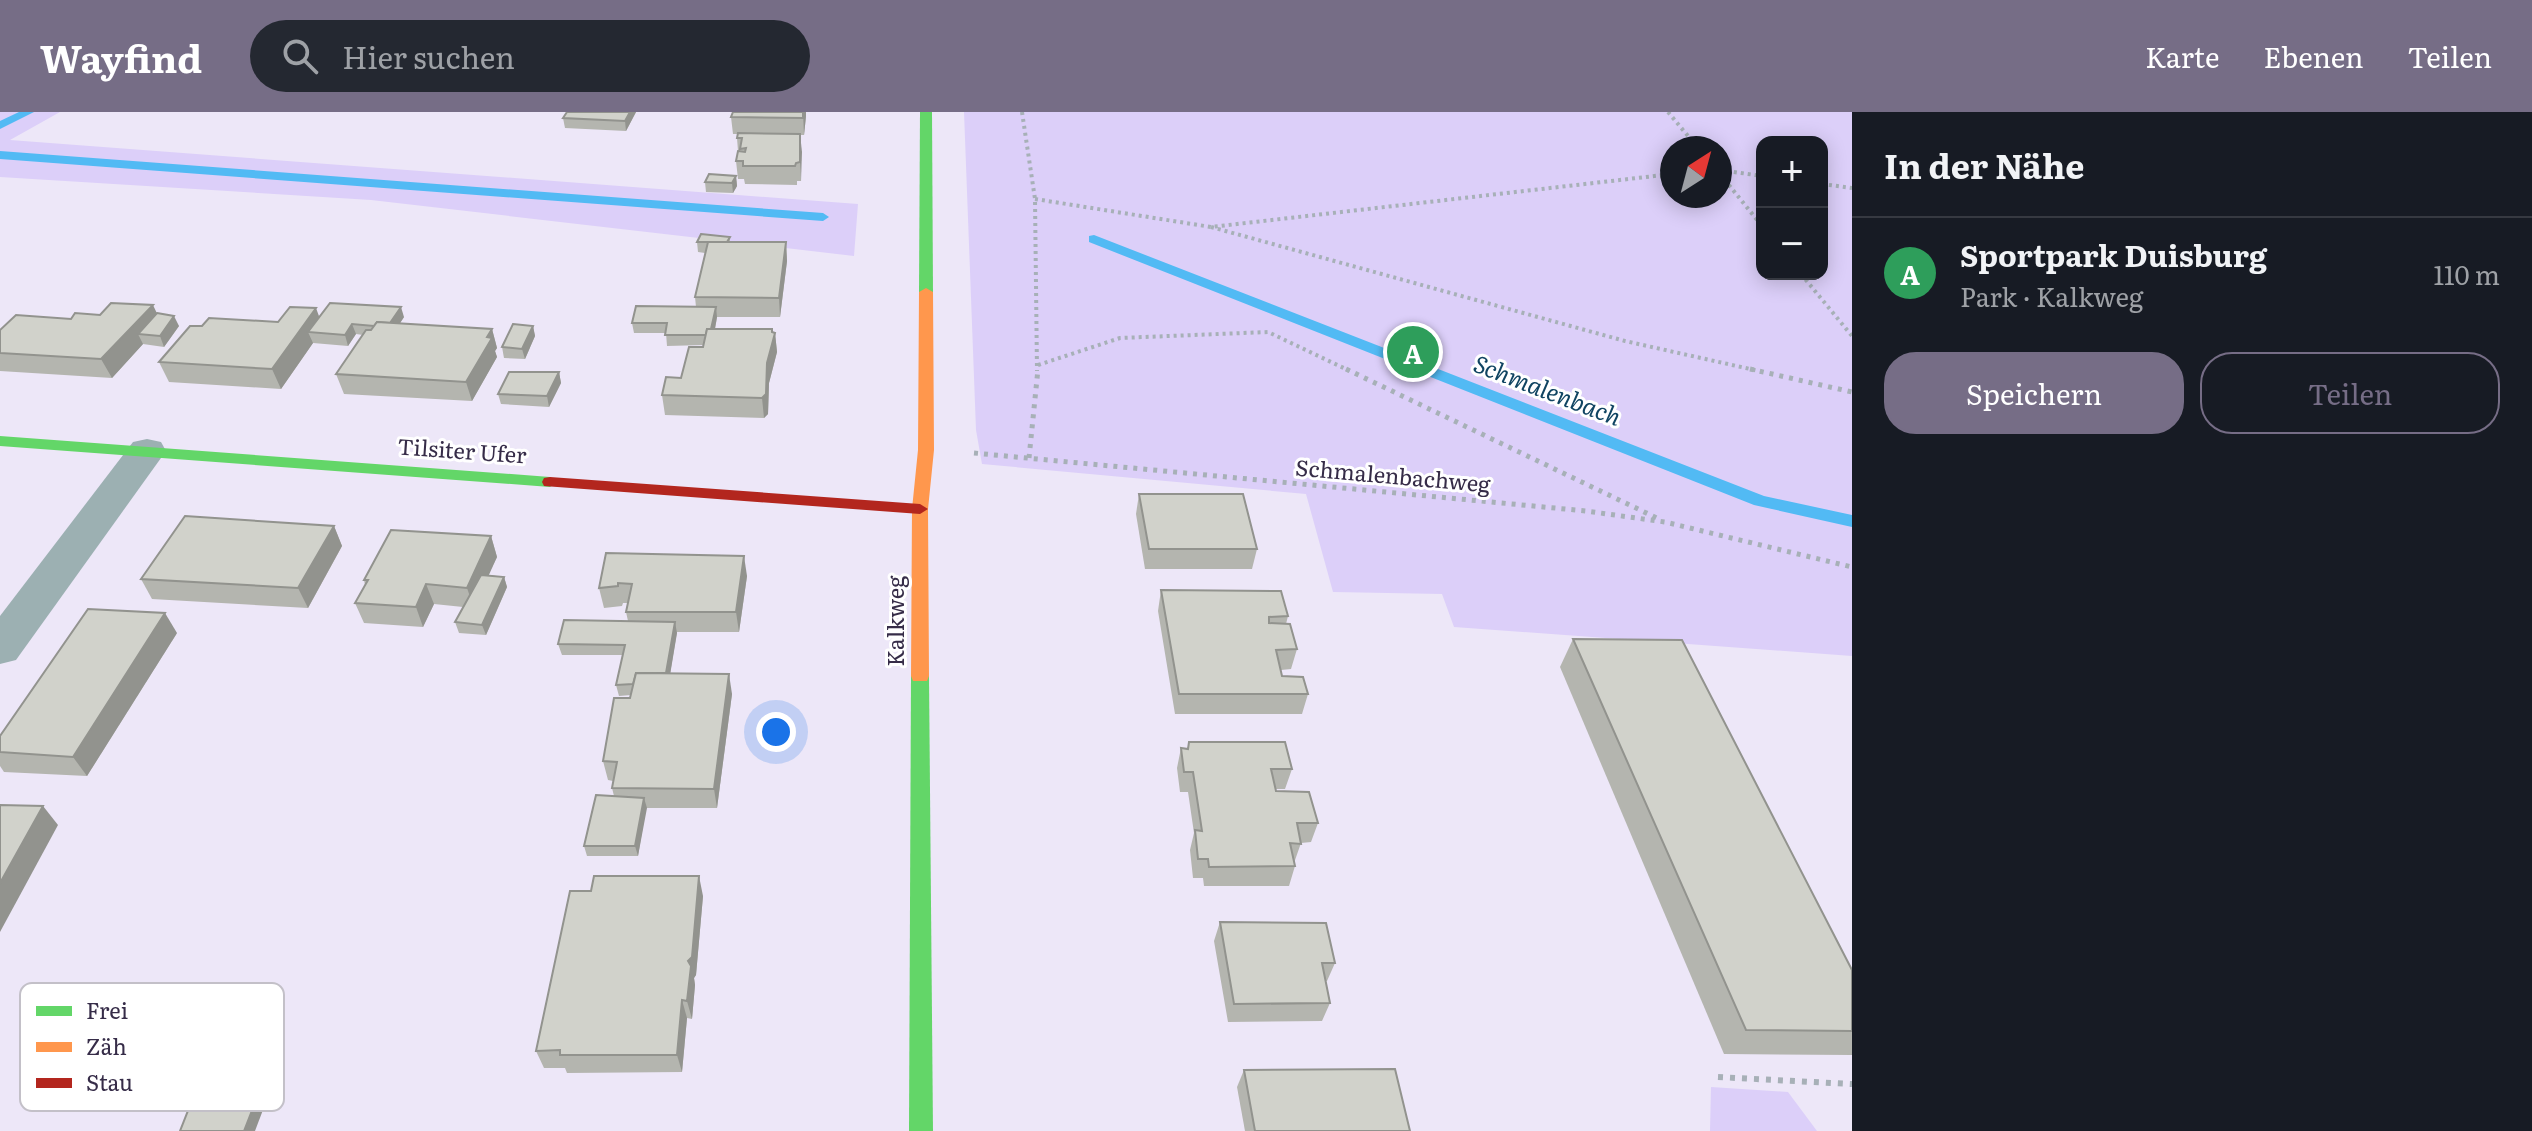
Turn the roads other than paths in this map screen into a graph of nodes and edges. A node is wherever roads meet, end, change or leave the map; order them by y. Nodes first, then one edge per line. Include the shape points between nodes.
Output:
1 (926, 112) edge
2 (0, 441) edge
3 (147, 451) junction
4 (920, 509) junction
5 (0, 648) edge
6 (921, 1131) edge

1 - 4 street, Kalkweg via 926,450
2 - 3 street, Tilsiter Ufer
3 - 4 street, Tilsiter Ufer
3 - 5 street
4 - 6 street, Kalkweg

